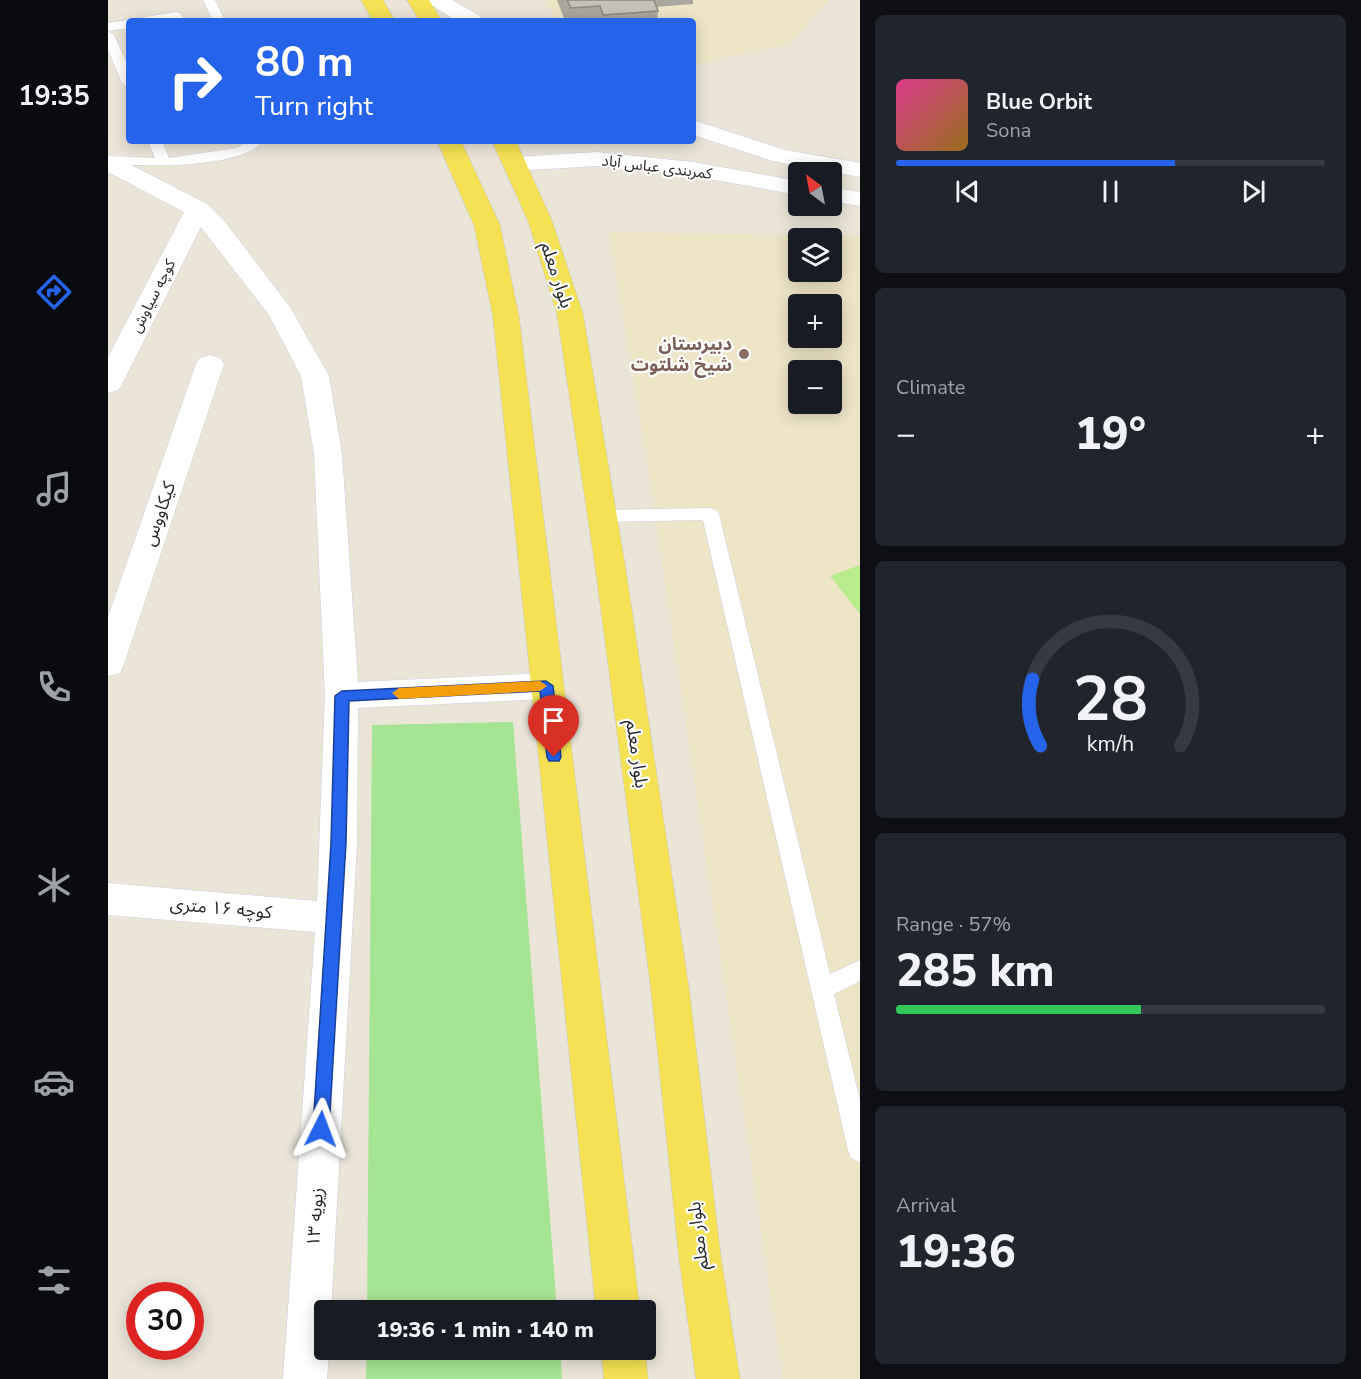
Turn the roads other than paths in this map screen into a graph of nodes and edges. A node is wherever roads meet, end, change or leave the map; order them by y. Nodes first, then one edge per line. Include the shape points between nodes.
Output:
1 (208, 0) edge
2 (372, 0) edge
3 (418, 0) edge
4 (437, 0) edge
5 (217, 18) edge
6 (382, 18) edge
7 (429, 18) edge
8 (467, 18) edge
9 (126, 24) edge
10 (108, 27) edge
11 (108, 35) edge
12 (126, 76) edge
13 (696, 129) edge
14 (156, 144) edge
15 (450, 144) edge
16 (626, 144) edge
17 (237, 147) edge
18 (509, 152) edge
19 (108, 161) edge
20 (164, 163) junction
21 (657, 165) junction
22 (860, 170) edge
23 (788, 186) edge
24 (842, 196) edge
25 (860, 199) edge
26 (198, 209) junction
27 (210, 364) dead end
28 (108, 384) edge
29 (602, 516) junction
30 (108, 664) edge
31 (546, 686) junction
32 (342, 696) junction
33 (108, 899) edge
34 (334, 918) junction
35 (860, 970) edge
36 (822, 989) junction
37 (860, 1150) edge
38 (617, 1300) edge
39 (623, 1360) edge
40 (305, 1379) edge
41 (626, 1379) edge
42 (718, 1379) edge

1 - 5 lane
2 - 6 main road
3 - 7 main road
4 - 8 street
9 - 10 lane
11 - 12 lane
13 - 22 street via 781,156
14 - 20 lane
15 - 31 main road via 486,225 506,317
16 - 21 street
17 - 20 lane
18 - 21 street, کمربندی عباس آباد
18 - 29 main road, بلوار معلم via 540,221 570,314
19 - 20 lane
19 - 26 street, زیویه ۱۳
21 - 23 street, کمربندی عباس آباد
24 - 25 street
26 - 28 street, کوچه سیاوش
26 - 32 street, زیویه ۱۳ via 216,226 281,313 315,376 328,454
27 - 30 street, کیکاووس
29 - 36 lane via 710,514
29 - 42 main road, بلوار معلم via 670,989 700,1258
31 - 32 street
31 - 38 main road
32 - 34 street, زیویه ۱۳
33 - 34 street, کوچه ۱۶ متری
34 - 40 street, زیویه ۱۳
35 - 36 lane
36 - 37 lane
39 - 41 main road

